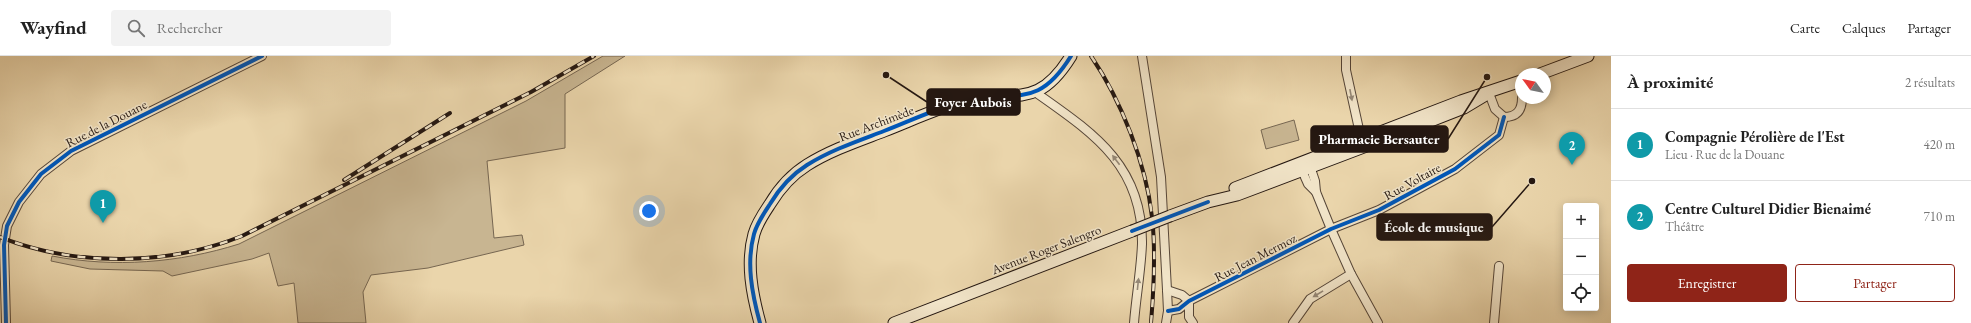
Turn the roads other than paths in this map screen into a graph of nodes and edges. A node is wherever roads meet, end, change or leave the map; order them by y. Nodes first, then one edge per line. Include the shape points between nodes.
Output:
1 (262, 56) edge
2 (1071, 56) edge
3 (1142, 56) edge
4 (1346, 56) edge
5 (1588, 56) edge
6 (1551, 70) edge
7 (1515, 85) edge
8 (1035, 92) junction
9 (1489, 93) junction
10 (1522, 104) edge
11 (1504, 117) junction
12 (1362, 143) junction
13 (1305, 165) junction
14 (1331, 229) junction
15 (1498, 266) dead end
16 (1351, 274) junction
17 (1167, 290) junction
18 (1189, 301) junction
19 (1168, 311) junction
20 (6, 323) edge
21 (760, 323) edge
22 (894, 323) edge
23 (1134, 323) edge
24 (1166, 323) edge
25 (1192, 323) edge
26 (1293, 323) edge
27 (1378, 323) edge
28 (1494, 323) edge

1 - 20 street, Rue de la Douane via 71,151 41,174 19,202 7,226 4,245
2 - 8 main road via 1058,74
3 - 17 street via 1161,177
4 -> 12 street via 1346,70
5 - 6 main road
7 - 9 main road, Avenue Roger Salengro
8 - 21 main road, Rue Archimède via 964,101 936,111 838,149 807,165 786,182 776,194 754,233 750,274 753,299
23 -> 8 street via 1142,244 1137,205 1127,175 1108,149 1084,126
9 - 11 street via 1495,109
9 - 12 main road, Avenue Roger Salengro via 1461,101
10 - 11 street via 1514,116
11 - 14 street, Rue Voltaire via 1499,135 1455,169 1379,210
12 - 13 main road, Avenue Roger Salengro
13 - 14 street via 1311,189 1316,192
13 - 22 main road, Avenue Roger Salengro, bridge via 1238,195 1208,202 1170,216
14 - 16 street
14 - 18 street, Rue Jean Mermoz
15 - 28 street
16 -> 26 street via 1310,299
16 - 27 street
17 - 18 street via 1182,295
17 - 19 street
18 - 19 street, Rue Jean Mermoz via 1179,308
18 - 25 street via 1189,317
19 - 24 street

